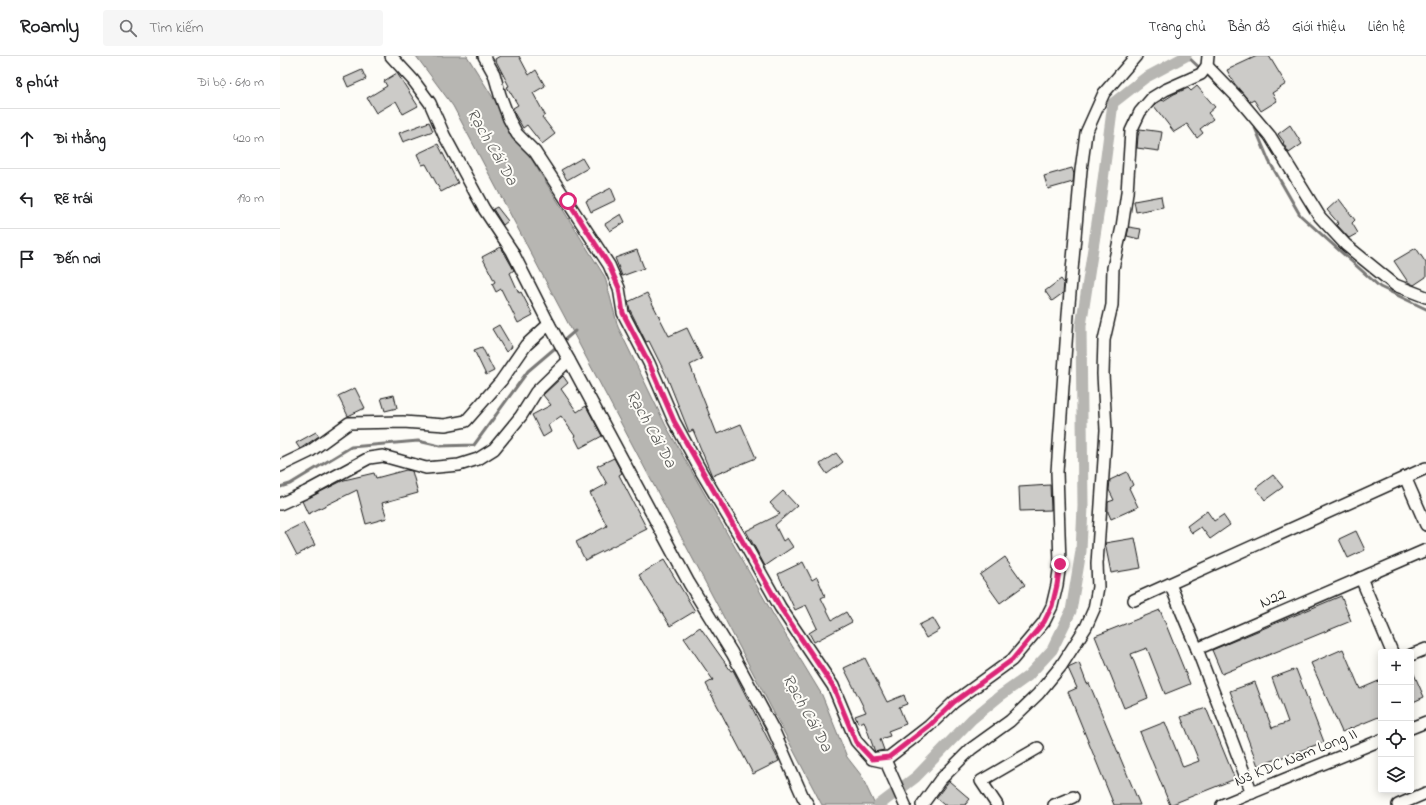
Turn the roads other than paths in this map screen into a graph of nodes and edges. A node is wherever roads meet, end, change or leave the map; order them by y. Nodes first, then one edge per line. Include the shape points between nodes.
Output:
1 (391, 56) edge
2 (484, 56) edge
3 (1136, 56) edge
4 (1205, 65) edge
5 (1426, 297) edge
6 (548, 324) junction
7 (569, 360) junction
8 (280, 466) edge
9 (1426, 468) edge
10 (1405, 477) junction
11 (280, 504) edge
12 (1426, 525) edge
13 (1426, 550) edge
14 (1361, 578) junction
15 (1170, 584) junction
16 (1134, 600) dead end
17 (1197, 649) junction
18 (1391, 649) edge
19 (1426, 649) edge
20 (1414, 654) edge
21 (1426, 722) edge
22 (1414, 727) edge
23 (1378, 741) edge
24 (1038, 748) dead end
25 (872, 759) junction
26 (1252, 793) junction
27 (1426, 793) edge
28 (1073, 797) dead end
29 (808, 805) edge
30 (905, 805) edge
31 (922, 805) edge
32 (997, 805) edge
33 (1054, 805) edge
34 (1222, 805) edge
35 (1398, 805) edge

1 - 6 street via 430,103 444,135 480,202 512,251
2 - 25 street via 494,74 509,119 517,134 535,152 609,265 619,288 623,313 649,363 677,427 780,607 833,686 856,742
3 - 25 street via 1104,93 1086,133 1068,315 1057,472 1060,564 1052,606 1044,622 1012,660 954,702 929,726 889,757
4 - 5 street via 1238,98 1270,136 1320,217 1346,245 1396,285
4 - 31 street via 1152,98 1140,112 1131,131 1127,192 1113,268 1112,305 1104,340 1106,430 1098,587 1094,609 1086,627 1061,666 1038,694 1010,721 971,750 940,780
6 - 7 street
6 - 8 street via 526,345 501,381 466,421 445,425 403,422 349,423 309,452
7 - 11 street via 536,392 521,416 494,449 478,459 460,465 426,468 383,456 369,458
7 - 29 street via 689,583 773,729
9 - 10 street
10 - 12 street
10 - 15 street
13 - 14 street, N22
14 - 17 street, N22
14 - 18 street
15 - 16 street
15 - 17 street
17 - 26 street
19 - 20 street
21 - 22 street
23 - 26 street, N3 KDC Nam Long II
24 - 32 street via 981,781
25 - 30 street via 886,762
26 - 34 street, N3 KDC Nam Long II
27 - 35 street
28 - 33 street

